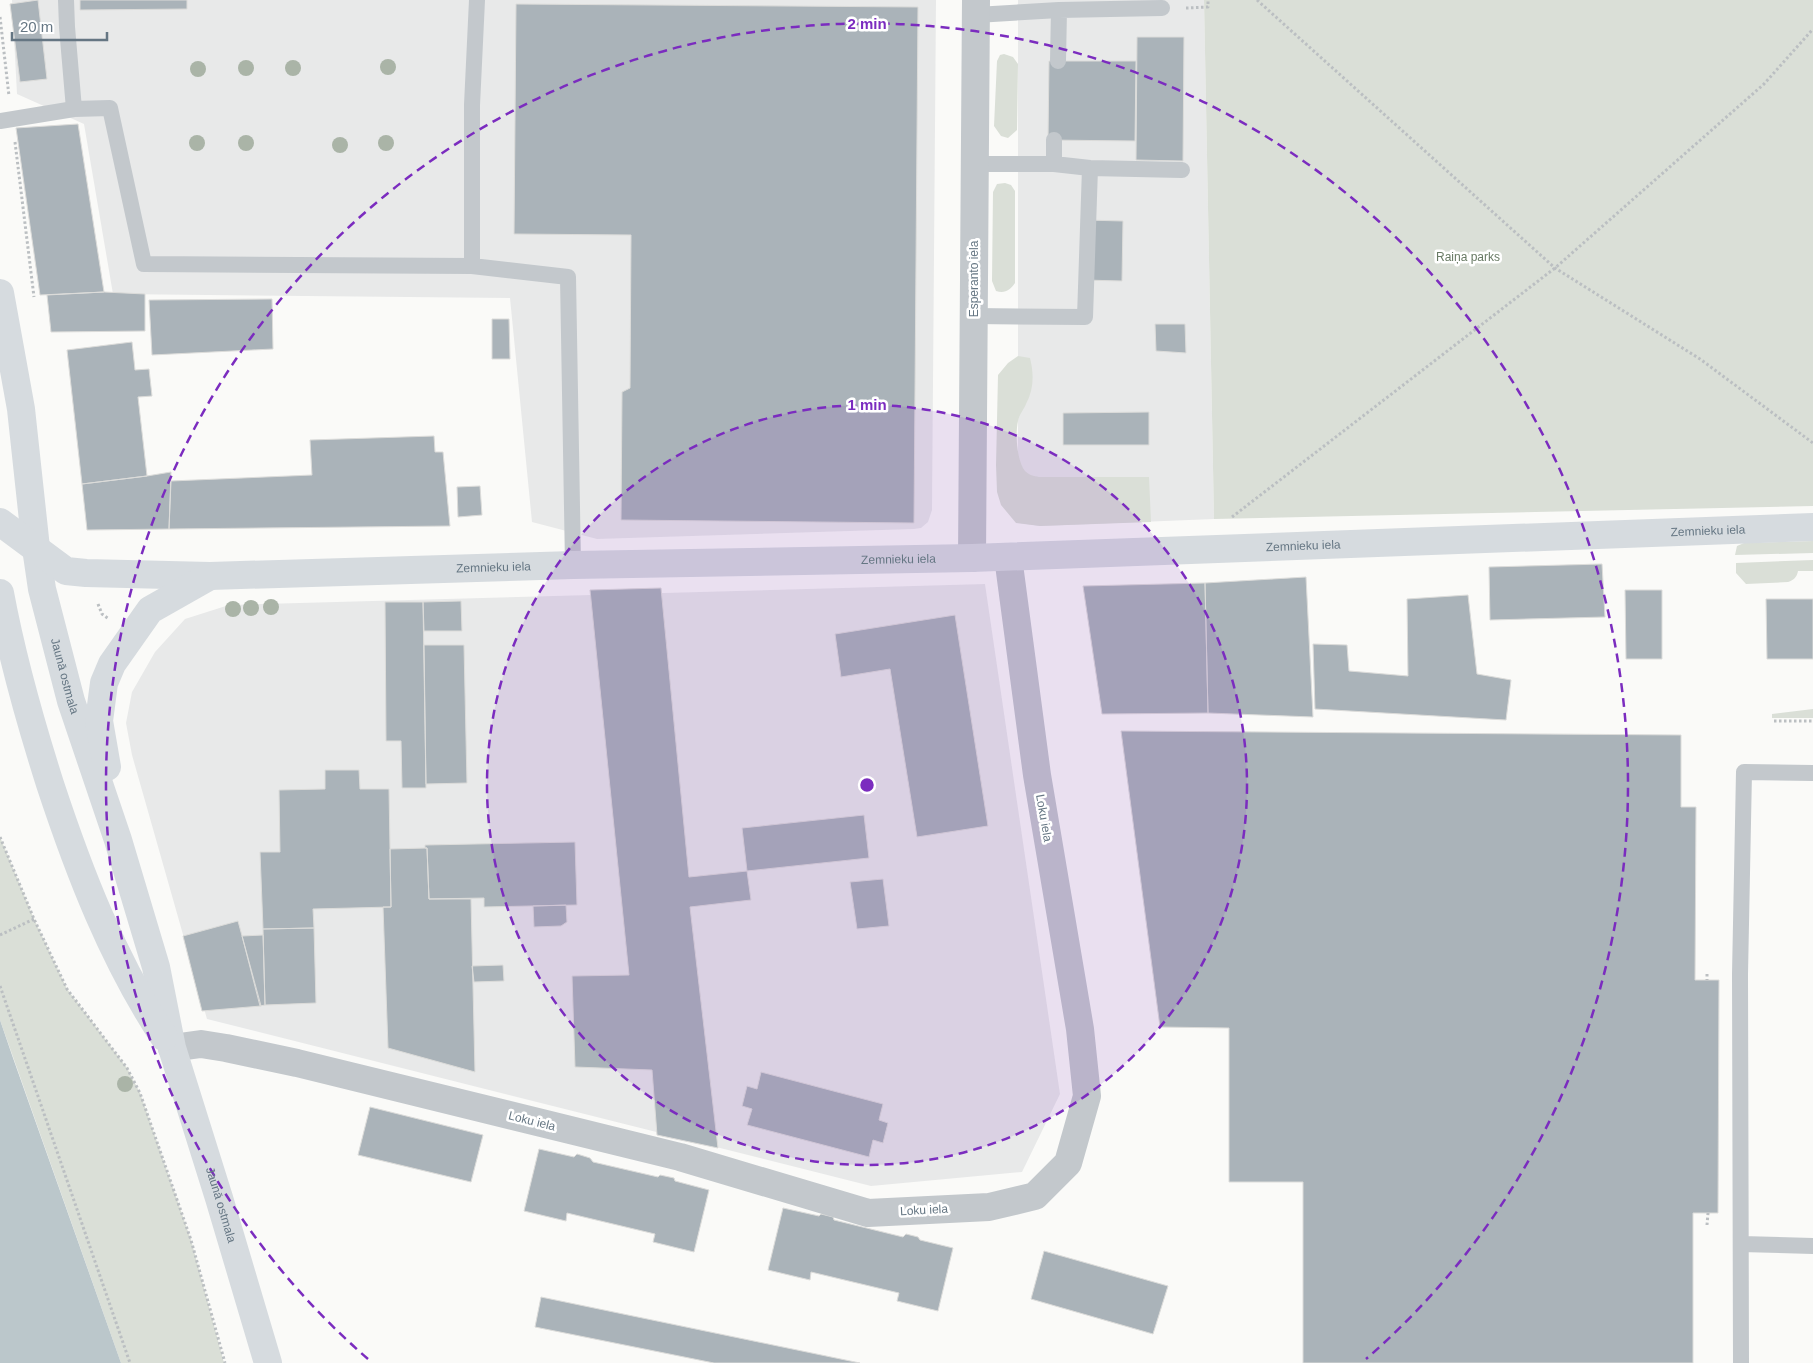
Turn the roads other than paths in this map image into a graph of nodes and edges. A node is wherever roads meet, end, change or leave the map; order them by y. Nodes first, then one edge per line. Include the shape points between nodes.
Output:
1 (66, 0) edge
2 (477, 0) edge
3 (976, 7) edge
4 (1162, 8) dead end
5 (1059, 10) junction
6 (1058, 61) dead end
7 (74, 109) junction
8 (6, 120) edge
9 (1054, 140) dead end
10 (975, 164) junction
11 (1054, 164) junction
12 (1090, 168) junction
13 (1182, 170) dead end
14 (472, 266) junction
15 (0, 293) edge
16 (974, 316) junction
17 (0, 522) edge
18 (1813, 527) edge
19 (36, 548) junction
20 (1008, 557) junction
21 (972, 558) junction
22 (573, 565) junction
23 (210, 576) junction
24 (0, 593) edge
25 (1813, 773) edge
26 (118, 840) junction
27 (172, 1048) junction
28 (1741, 1244) junction
29 (1813, 1246) edge
30 (268, 1363) edge
31 (1741, 1363) edge

1 - 7 lane
2 - 14 lane via 472,105
3 - 5 lane
3 - 10 street, Esperanto iela
4 - 5 lane
5 - 6 lane
7 - 8 lane
7 - 14 lane via 110,108 144,264
9 - 11 lane
10 - 11 lane
10 - 16 street, Esperanto iela
11 - 12 lane
12 - 13 lane
12 - 16 lane via 1085,317
14 - 22 lane via 568,278
15 - 19 main road, Jaunā ostmala via 21,409
16 - 21 street, Esperanto iela
17 - 19 main road, Zemnieku iela
18 - 20 main road, Zemnieku iela
19 - 23 main road, Zemnieku iela via 66,571
19 - 26 main road, Jaunā ostmala via 42,590 71,702
20 - 21 main road, Zemnieku iela
20 - 27 street, Loku iela via 1037,775 1080,1029 1087,1096 1068,1163 1035,1196 989,1207 868,1213 680,1157 296,1063 201,1044
21 - 22 main road, Zemnieku iela
22 - 23 main road, Zemnieku iela
23 - 26 main road via 150,610 112,664 104,683 99,720
24 - 27 main road, Jaunā ostmala via 31,723 64,824 94,902 130,981
25 - 28 lane via 1744,772 1740,974
26 - 27 main road, Jaunā ostmala via 156,967
27 - 30 main road, Jaunā ostmala
28 - 29 lane
28 - 31 lane

